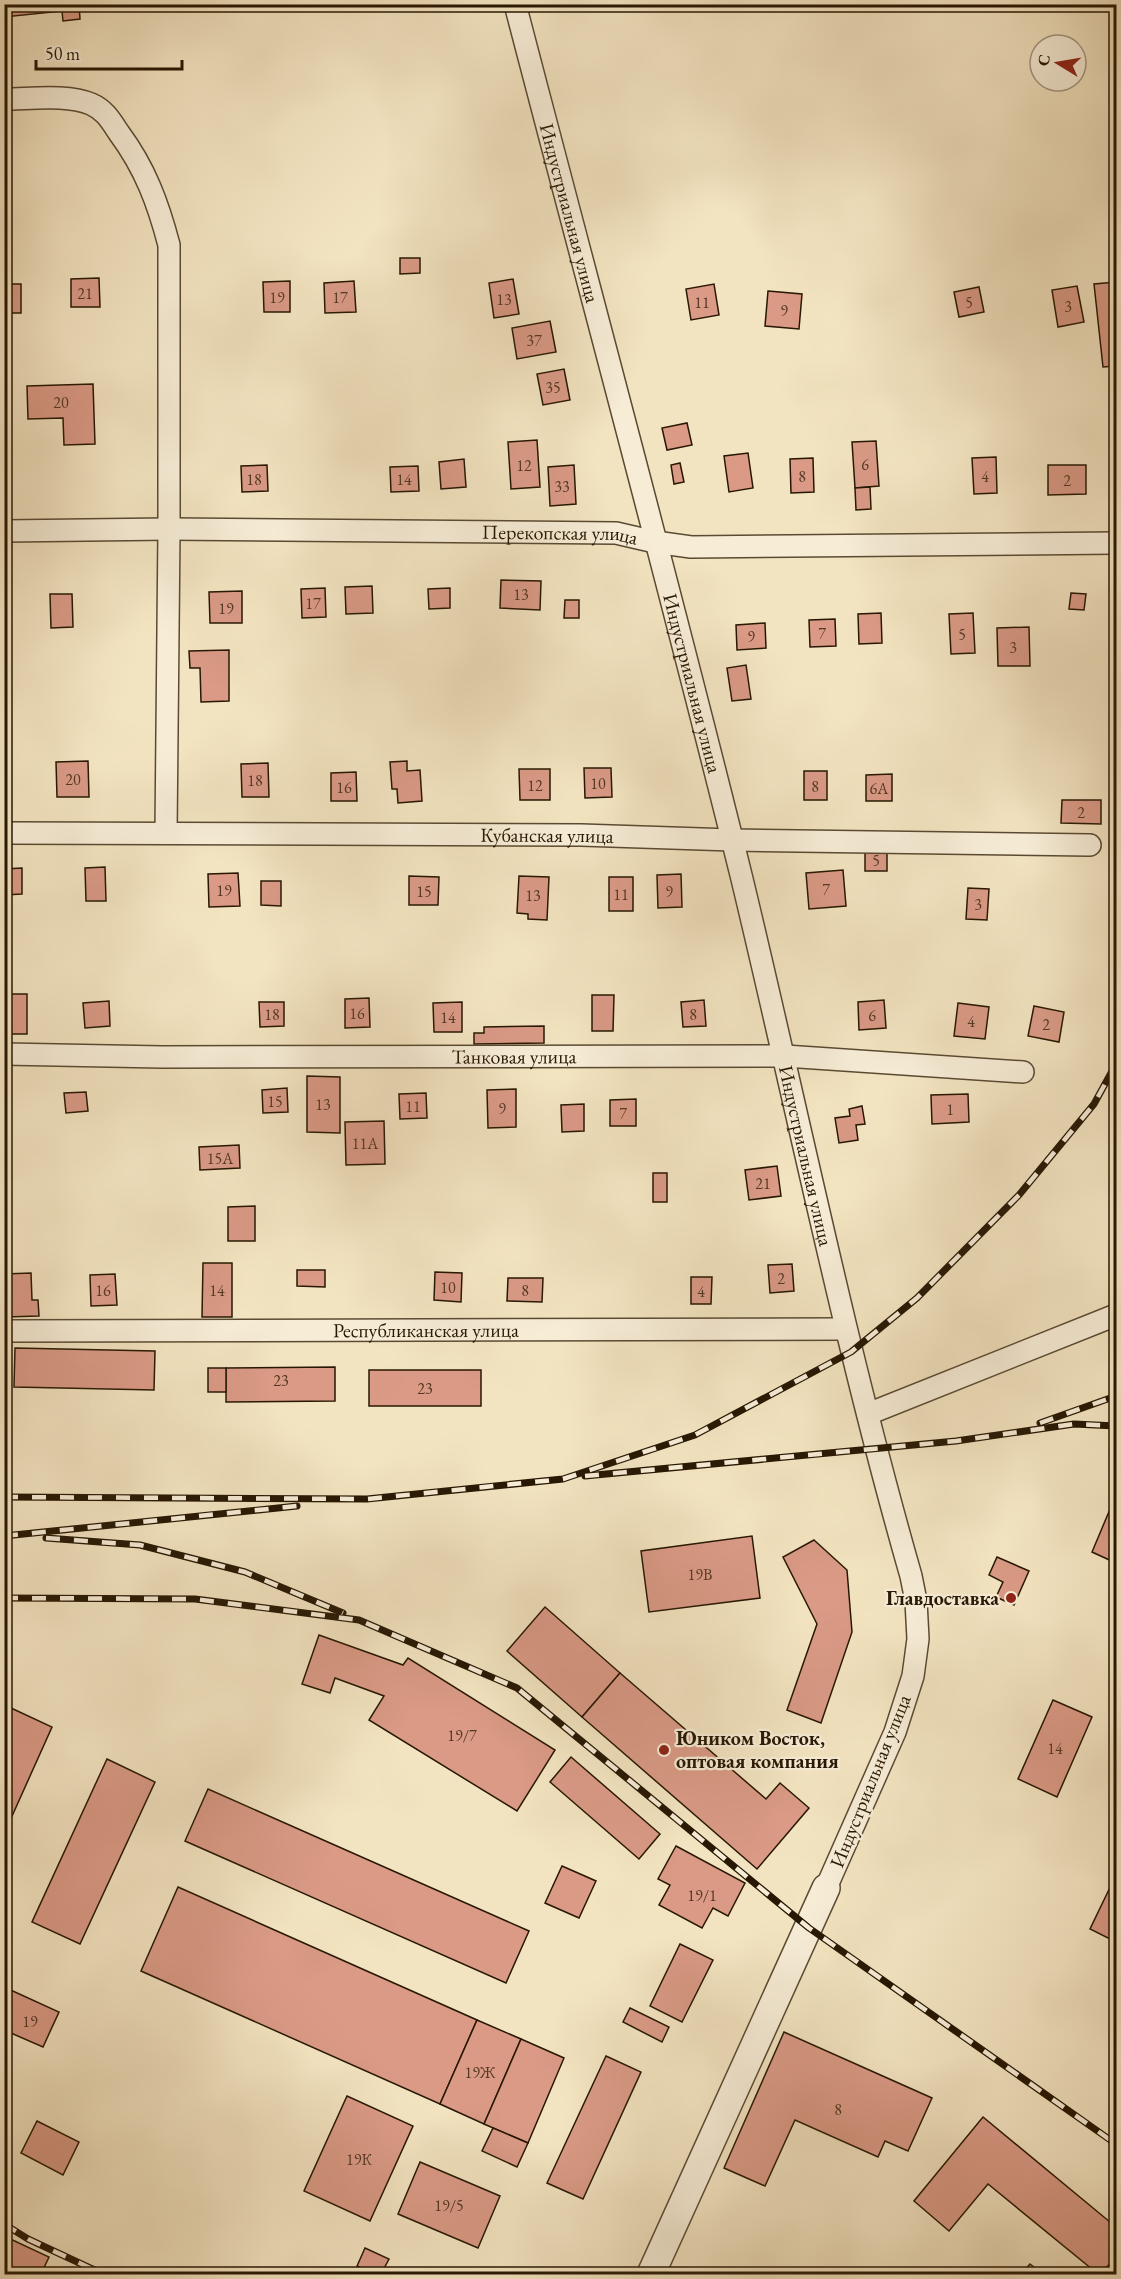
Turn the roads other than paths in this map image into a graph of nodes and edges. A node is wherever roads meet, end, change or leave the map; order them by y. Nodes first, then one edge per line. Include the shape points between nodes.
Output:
1 (515, 4) edge
2 (4, 99) edge
3 (169, 529) junction
4 (4, 531) edge
5 (656, 542) junction
6 (1116, 543) edge
7 (4, 833) edge
8 (166, 833) junction
9 (732, 840) junction
10 (1090, 845) dead end
11 (4, 1054) edge
12 (785, 1056) junction
13 (1023, 1072) dead end
14 (1116, 1315) edge
15 (846, 1329) junction
16 (4, 1331) edge
17 (868, 1414) junction
18 (826, 1888) joint
19 (651, 2274) edge

1 - 5 street, Индустриальная улица
2 - 3 street via 72,99 96,106 103,110 144,169 169,245
3 - 4 street, Перекопская улица
3 - 5 street, Перекопская улица via 616,533
3 - 8 street
5 - 6 street, Перекопская улица via 691,547
5 - 9 street, Индустриальная улица
7 - 8 street, Кубанская улица
8 - 9 street, Кубанская улица via 581,835
9 - 10 street, Кубанская улица
9 - 12 street, Индустриальная улица
11 - 12 street, Танковая улица
12 - 13 street, Танковая улица
12 - 15 street, Индустриальная улица
14 - 17 street
15 - 16 street, Республиканская улица
15 - 17 street, Индустриальная улица
17 - 18 street, Индустриальная улица via 912,1575 918,1639 913,1676 895,1732
18 - 19 street, Индустриальная улица

